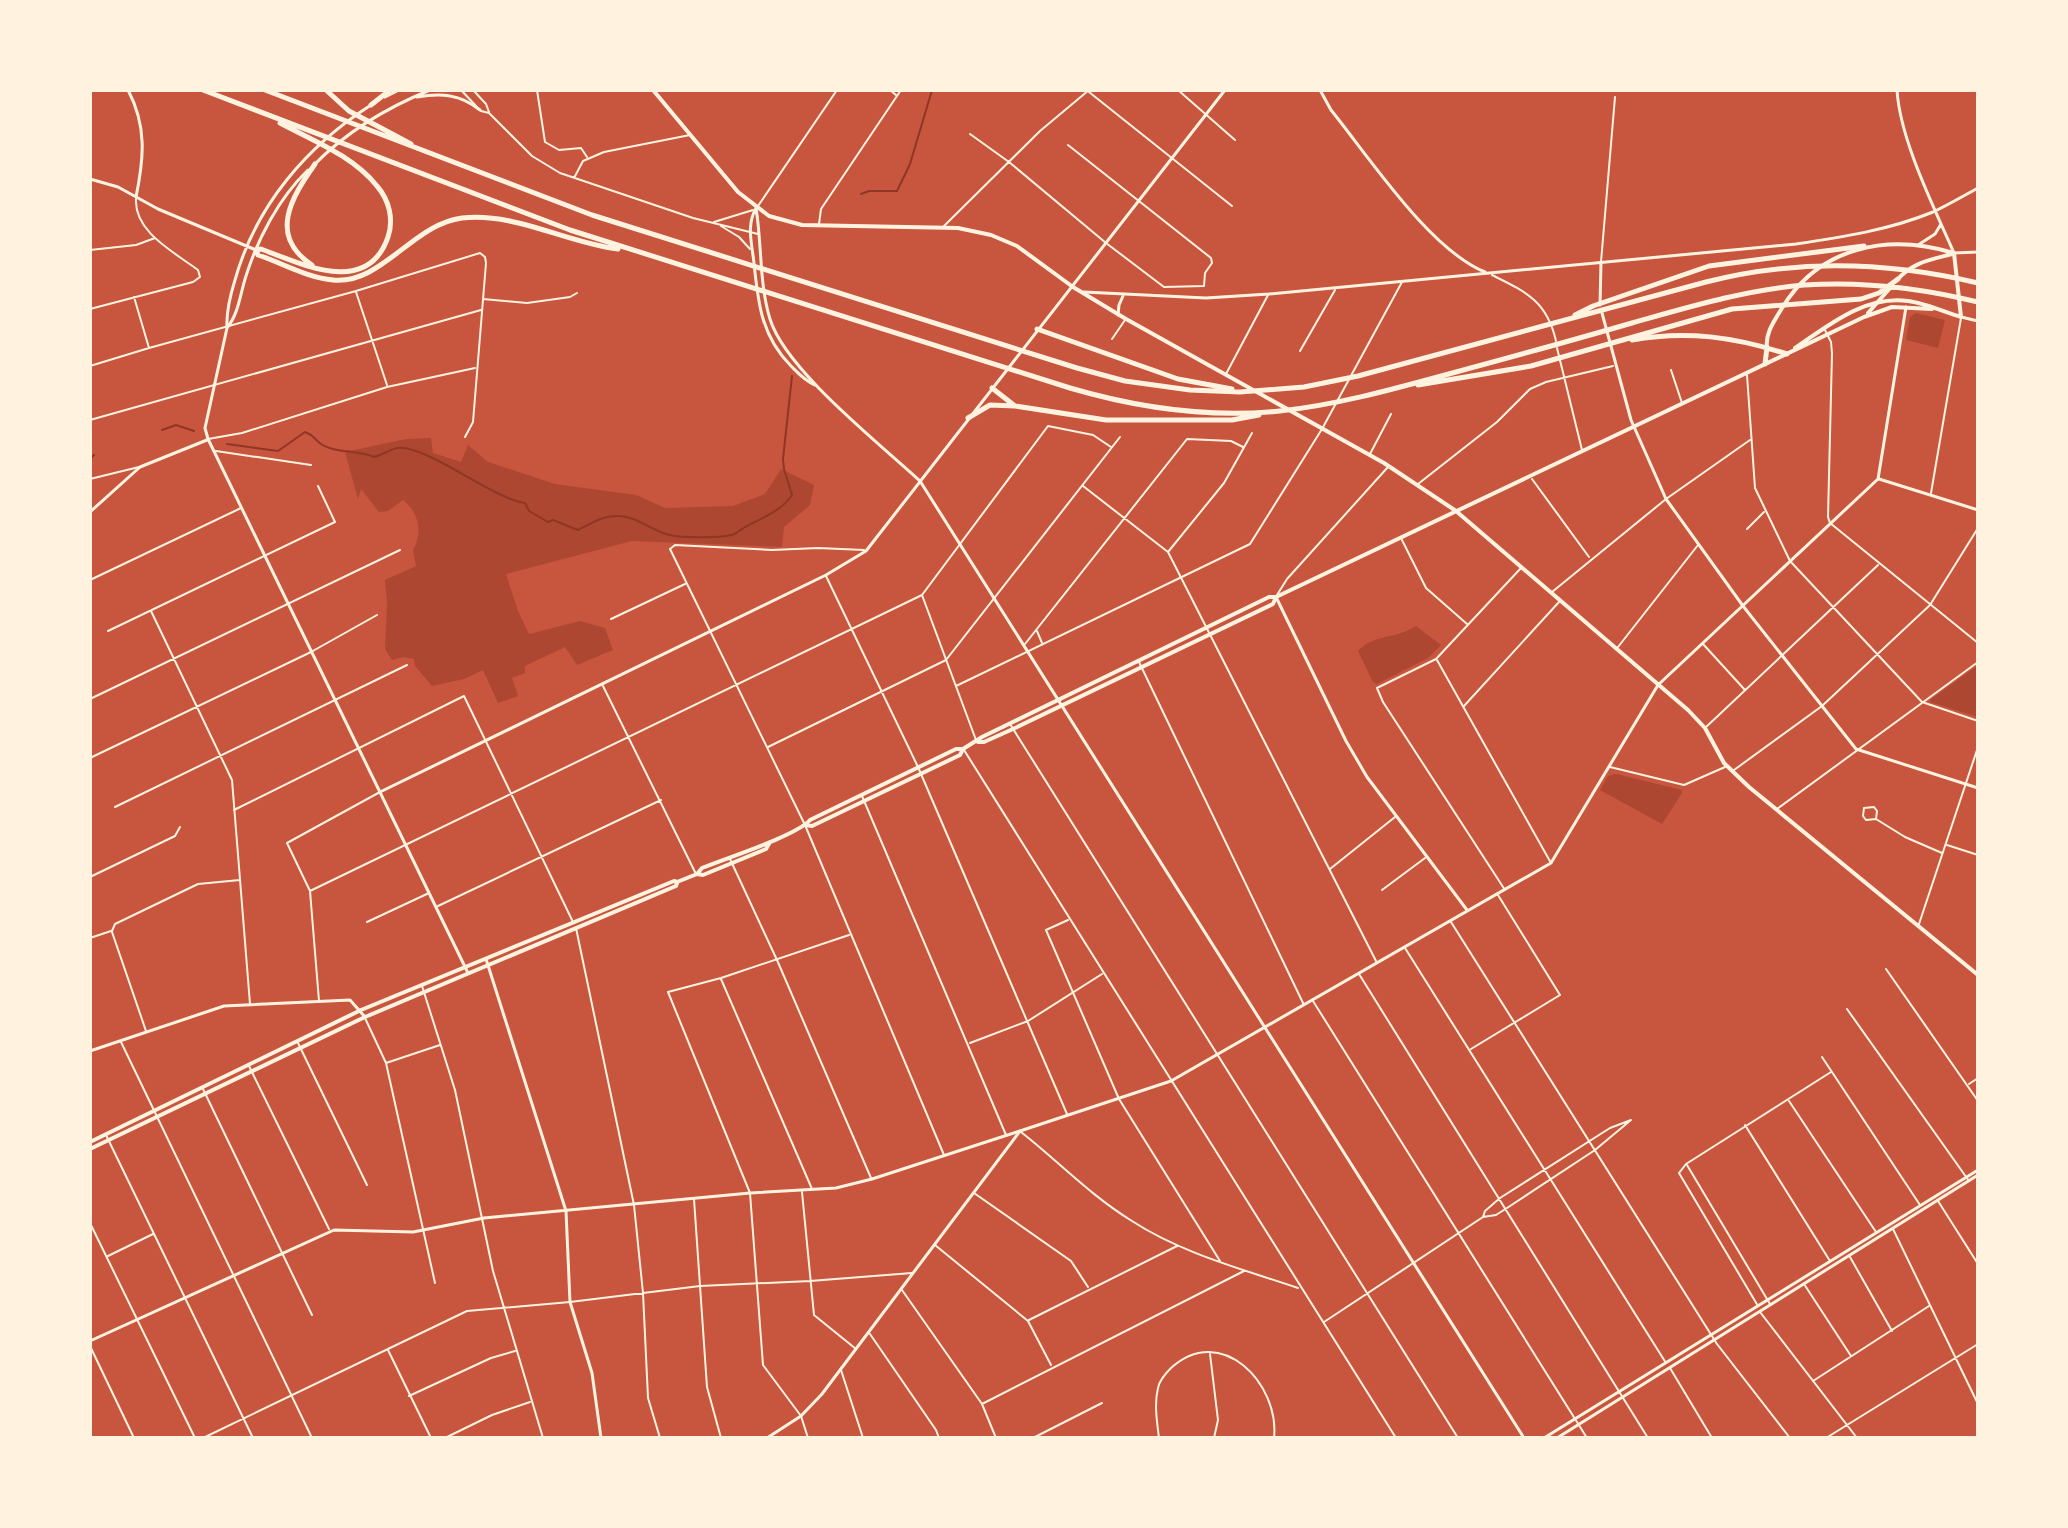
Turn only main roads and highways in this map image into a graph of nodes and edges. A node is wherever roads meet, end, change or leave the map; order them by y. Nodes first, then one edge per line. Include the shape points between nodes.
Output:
1 (128, 90) edge
2 (203, 90) edge
3 (265, 90) edge
4 (326, 90) edge
5 (390, 90) edge
6 (399, 90) edge
7 (430, 90) edge
8 (653, 90) edge
9 (1225, 90) edge
10 (1320, 90) edge
11 (1897, 90) edge
12 (409, 98) junction
13 (369, 106) junction
14 (480, 110) road end
15 (258, 112) junction
16 (440, 159) junction
17 (317, 162) junction
18 (90, 179) edge
19 (1978, 188) edge
20 (136, 197) junction
21 (756, 208) junction
22 (1936, 211) junction
23 (1941, 224) junction
24 (247, 245) junction
25 (1864, 246) junction
26 (1917, 246) junction
27 (256, 250) junction
28 (630, 250) junction
29 (1978, 252) edge
30 (1954, 253) junction
31 (1601, 262) junction
32 (332, 272) junction
33 (1488, 273) junction
34 (1898, 279) junction
35 (1978, 283) edge
36 (1073, 287) junction
37 (1084, 292) junction
38 (1124, 295) junction
39 (1978, 302) edge
40 (1879, 303) junction
41 (1605, 305) junction
42 (1906, 307) junction
43 (1932, 309) junction
44 (1118, 315) junction
45 (1864, 317) junction
46 (1961, 317) junction
47 (1978, 321) edge
48 (227, 328) junction
49 (1037, 329) junction
50 (1615, 343) junction
51 (1767, 347) junction
52 (1787, 354) junction
53 (1765, 364) junction
54 (818, 387) junction
55 (992, 388) junction
56 (1389, 390) junction
57 (1240, 392) junction
58 (1015, 406) junction
59 (1275, 411) junction
60 (968, 418) junction
61 (1634, 428) junction
62 (208, 439) junction
63 (1878, 479) junction
64 (920, 481) junction
65 (1978, 510) edge
66 (1456, 511) junction
67 (90, 512) edge
68 (1276, 597) junction
69 (1743, 606) junction
70 (1139, 664) junction
71 (1658, 685) junction
72 (1061, 702) junction
73 (963, 749) junction
74 (1978, 788) edge
75 (380, 792) junction
76 (805, 825) junction
77 (770, 842) junction
78 (697, 874) junction
79 (624, 904) junction
80 (1468, 911) junction
81 (487, 962) junction
82 (467, 970) junction
83 (1978, 975) edge
84 (361, 1010) junction
85 (365, 1017) junction
86 (1265, 1027) junction
87 (299, 1044) junction
88 (90, 1051) edge
89 (203, 1091) junction
90 (1020, 1131) junction
91 (107, 1137) junction
92 (90, 1142) edge
93 (90, 1149) edge
94 (1978, 1172) edge
95 (566, 1211) junction
96 (1878, 1235) junction
97 (1832, 1263) junction
98 (1802, 1282) junction
99 (1713, 1337) junction
100 (90, 1343) edge
101 (1623, 1394) junction
102 (601, 1438) edge
103 (767, 1438) edge
104 (1524, 1438) edge
105 (1544, 1438) edge
106 (1557, 1438) edge

1 - 20 main road via 143,136
2 - 15 highway
3 - 16 highway
4 - 16 highway via 355,115
5 - 13 highway
6 - 13 main road
7 - 12 main road
8 - 21 main road
9 - 36 main road
10 - 33 main road via 1441,245
11 - 22 main road via 1902,122
12 - 14 main road via 449,95
12 - 17 main road via 342,139
13 - 24 main road via 309,153 273,197
15 - 28 highway
15 - 32 highway via 348,160 385,197 390,225 381,251 359,268
16 - 57 highway via 592,215 1033,355 1141,384
17 - 27 main road via 284,198
17 - 32 highway via 290,203 288,231 304,259
18 - 20 main road
19 - 22 main road
20 - 24 main road
21 - 36 main road via 780,220 819,225 974,230 1008,242
21 - 54 main road via 770,321 791,357
21 - 54 main road via 750,233 759,312 784,359
22 - 23 main road
22 - 31 main road via 1843,237
23 - 26 main road
23 - 30 main road
24 - 27 main road
24 - 48 main road via 230,298
25 - 26 main road
25 - 41 highway via 1709,266
25 - 51 main road via 1831,259 1794,288 1767,335
26 - 30 main road
27 - 28 highway via 322,278 350,280 432,227 476,217
27 - 32 highway
27 - 48 main road via 235,318
28 - 59 highway via 1103,397 1212,413
29 - 30 main road
30 - 34 main road via 1918,263
30 - 46 main road
31 - 33 main road
31 - 61 main road via 1599,298
33 - 38 main road via 1206,298
34 - 40 main road
34 - 50 highway via 1861,299 1725,310
35 - 41 highway via 1899,269 1811,266 1723,278
36 - 37 main road
36 - 49 main road
37 - 38 main road
37 - 44 main road
38 - 44 main road
39 - 56 highway via 1879,285 1790,287 1720,299
40 - 43 main road via 1907,301
40 - 45 main road
40 - 52 main road via 1857,308
41 - 57 highway via 1343,380
42 - 43 main road
42 - 45 main road
42 - 63 main road
43 - 46 main road
44 - 66 main road via 1389,466
45 - 52 main road
46 - 47 main road
48 - 62 main road via 205,428
49 - 55 main road
49 - 57 highway via 1178,379
50 - 51 highway via 1663,336 1712,337
50 - 56 highway via 1553,360
51 - 52 highway
51 - 53 highway
52 - 53 main road
53 - 61 main road
54 - 64 main road
55 - 58 highway
55 - 60 main road
56 - 59 highway
58 - 59 highway via 1114,421 1232,420
58 - 60 highway via 990,405
60 - 64 main road
61 - 66 main road
61 - 69 main road via 1666,499
62 - 67 main road via 140,467
62 - 75 main road
63 - 65 main road
63 - 69 main road
64 - 72 main road
64 - 75 main road via 866,551 826,575
66 - 68 main road
66 - 71 main road
68 - 70 main road
68 - 70 main road via 1273,604
68 - 80 main road via 1346,741 1395,817
69 - 71 main road
69 - 74 main road via 1856,749
70 - 72 main road
71 - 80 main road via 1551,863
71 - 83 main road via 1705,728 1732,771
72 - 73 main road
72 - 86 main road
73 - 76 main road
73 - 76 main road via 921,774
75 - 82 main road
76 - 77 main road
77 - 78 main road
77 - 78 main road via 766,849
78 - 79 main road
79 - 81 main road
79 - 81 main road
80 - 86 main road
81 - 82 main road
81 - 95 main road
82 - 84 main road
82 - 85 main road
84 - 85 main road
84 - 87 main road
84 - 88 main road via 350,1000 211,1009
85 - 87 main road
86 - 90 main road via 1171,1081
86 - 104 main road
87 - 89 main road
89 - 91 main road
89 - 91 main road
90 - 95 main road via 836,1188
90 - 103 main road via 822,1394 801,1416
91 - 92 main road
91 - 93 main road
94 - 96 main road
95 - 100 main road via 484,1218 424,1231 330,1232
95 - 102 main road via 570,1302 592,1373
96 - 97 main road
96 - 97 main road
97 - 98 main road
98 - 99 main road
98 - 99 main road
99 - 101 main road
99 - 101 main road
101 - 105 main road
101 - 106 main road

